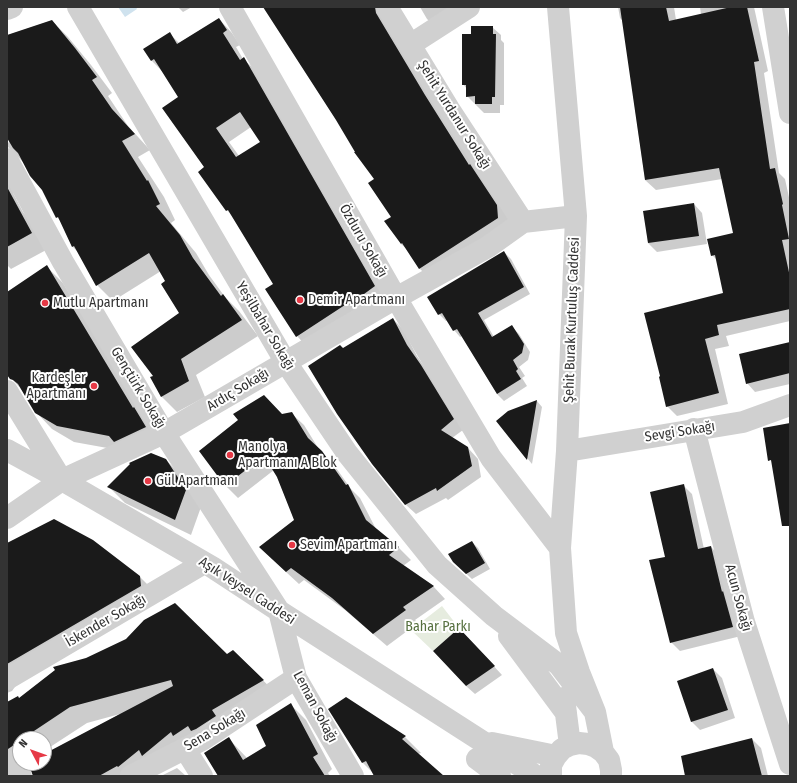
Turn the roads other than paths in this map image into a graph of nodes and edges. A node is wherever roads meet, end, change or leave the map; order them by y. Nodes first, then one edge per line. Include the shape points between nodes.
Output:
1 (12, 7) edge
2 (78, 7) edge
3 (230, 7) edge
4 (387, 7) edge
5 (469, 7) edge
6 (7, 9) edge
7 (779, 9) edge
8 (556, 11) edge
9 (410, 45) junction
10 (790, 113) edge
11 (7, 159) edge
12 (576, 216) junction
13 (523, 222) junction
14 (396, 298) junction
15 (285, 361) junction
16 (7, 391) edge
17 (790, 405) edge
18 (694, 429) junction
19 (164, 433) junction
20 (7, 450) edge
21 (567, 451) junction
22 (62, 480) junction
23 (7, 518) edge
24 (560, 548) junction
25 (204, 563) junction
26 (279, 612) junction
27 (494, 616) junction
28 (566, 632) junction
29 (559, 665) junction
30 (7, 678) edge
31 (296, 678) junction
32 (595, 712) junction
33 (566, 713) junction
34 (185, 749) junction
35 (479, 750) junction
36 (603, 752) junction
37 (559, 759) edge
38 (7, 762) edge
39 (790, 764) edge
40 (21, 776) edge
41 (131, 776) edge
42 (202, 776) edge
43 (353, 776) edge
44 (500, 776) edge
45 (536, 776) edge
46 (611, 776) edge

1 - 6 street
2 - 15 street, Yeşilbahar Sokağı
3 - 14 street, Özduru Sokağı
4 - 9 street, Şehit Yurdanur Sokağı
5 - 9 street
7 - 10 street
8 - 12 street, Şehit Burak Kurtuluş Caddesi
9 - 13 street, Şehit Yurdanur Sokağı
11 - 19 street, Gençtürk Sokağı via 63,262
12 - 13 street, Ardıç Sokağı
12 - 21 street, Şehit Burak Kurtuluş Caddesi
13 - 14 street, Ardıç Sokağı via 488,246
14 - 15 street, Ardıç Sokağı
14 - 24 street, Özduru Sokağı via 491,458
15 - 19 street, Ardıç Sokağı
15 - 27 street, Yeşilbahar Sokağı via 347,453 432,559
16 - 22 street
17 - 18 street, Sevgi Sokağı via 743,422
18 - 21 street, Sevgi Sokağı
18 - 39 street, Acun Sokağı via 744,622
19 - 22 street, Ardıç Sokağı
19 - 26 street, Gençtürk Sokağı
20 - 22 street, Aşık Veysel Caddesi
21 - 24 street, Şehit Burak Kurtuluş Caddesi
22 - 23 street, Ardıç Sokağı
22 - 25 street, Aşık Veysel Caddesi
24 - 28 street, Şehit Burak Kurtuluş Caddesi
25 - 26 street, Aşık Veysel Caddesi
25 - 30 street, İskender Sokağı
26 - 31 street, Leman Sokağı
26 - 35 street, Aşık Veysel Caddesi
27 - 29 street, Yeşilbahar Sokağı
27 - 33 street, Yeşilbahar Sokağı
28 - 29 street, Şehit Burak Kurtuluş Caddesi
28 - 32 street, Şehit Burak Kurtuluş Caddesi
29 - 32 street, Yeşilbahar Sokağı
29 - 33 street, Şehit Burak Kurtuluş Caddesi
31 - 34 street, Sena Sokağı
31 - 43 street, Leman Sokağı
32 - 36 street, Şehit Burak Kurtuluş Caddesi
33 - 37 street, Şehit Burak Kurtuluş Caddesi
34 - 41 street, Sena Sokağı
34 - 42 street
35 - 37 street, Aşık Veysel Caddesi
35 - 44 street
35 - 45 street, Aşık Veysel Caddesi
36 - 37 street, Aşık Veysel Caddesi via 596,747 579,743
36 - 46 street, Şehit Burak Kurtuluş Caddesi via 609,760
38 - 40 street

